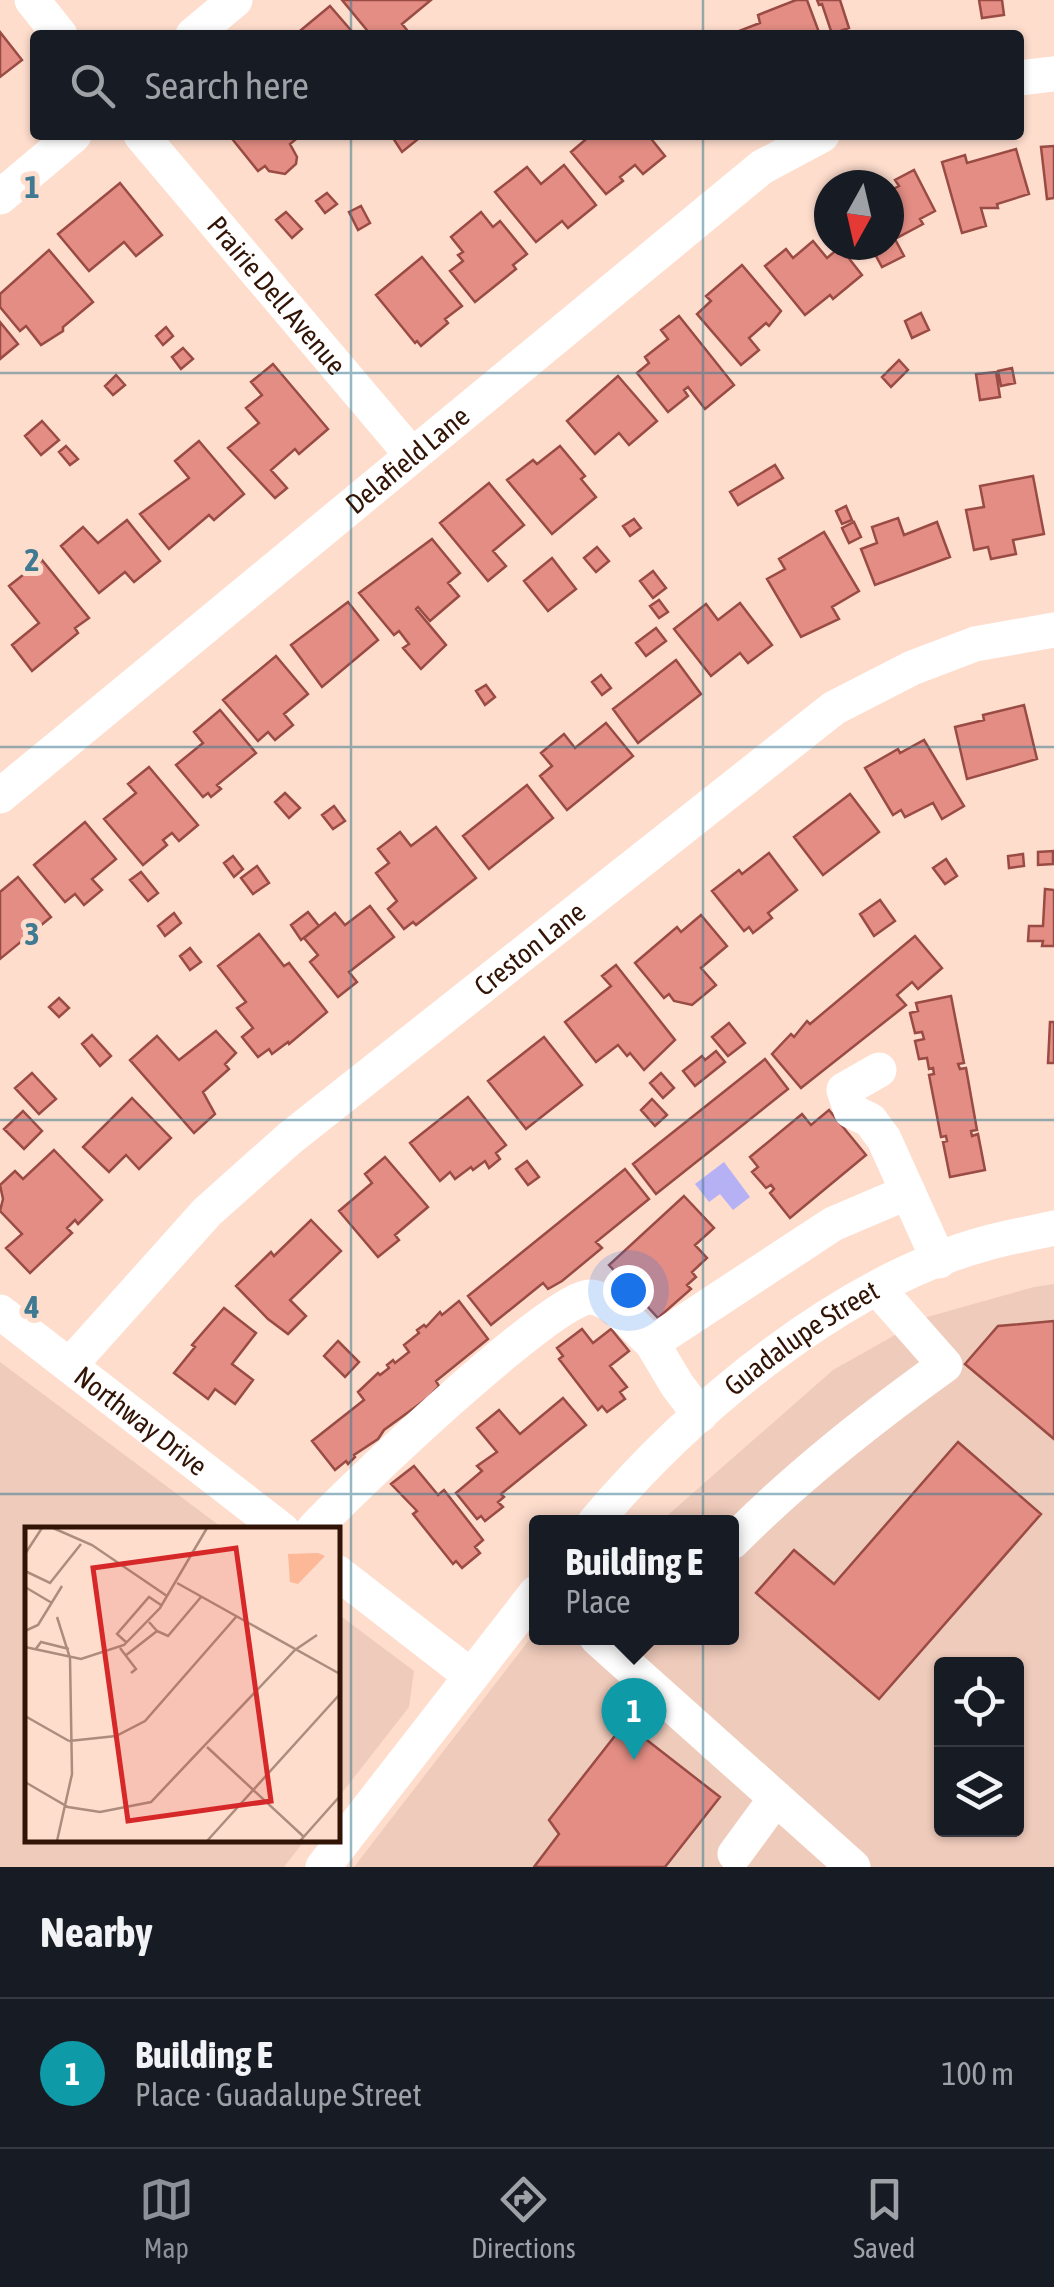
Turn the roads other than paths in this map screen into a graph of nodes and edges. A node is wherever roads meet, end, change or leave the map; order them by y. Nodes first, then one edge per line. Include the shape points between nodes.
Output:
1 (32, 0) edge
2 (235, 0) edge
3 (56, 30) edge
4 (199, 30) edge
5 (1054, 74) edge
6 (1024, 77) edge
7 (68, 140) edge
8 (145, 140) edge
9 (813, 140) edge
10 (0, 196) edge
11 (411, 454) junction
12 (1054, 630) edge
13 (0, 796) edge
14 (879, 1070) dead end
15 (908, 1192) junction
16 (1054, 1228) edge
17 (939, 1261) junction
18 (878, 1289) junction
19 (0, 1312) edge
20 (652, 1343) junction
21 (70, 1366) junction
22 (700, 1415) junction
23 (602, 1515) edge
24 (278, 1527) edge
25 (316, 1527) edge
26 (739, 1535) edge
27 (340, 1575) edge
28 (529, 1602) edge
29 (606, 1645) edge
30 (471, 1676) junction
31 (776, 1798) junction
32 (735, 1854) dead end
33 (323, 1867) edge
34 (852, 1867) edge

1 - 3 street
2 - 4 street
5 - 6 street
7 - 10 street
8 - 11 street, Prairie Dell Avenue
9 - 11 street, Delafield Lane via 762,168
11 - 13 street, Delafield Lane
12 - 21 street, Creston Lane via 975,644 834,708 290,1138 207,1212
14 - 15 street via 844,1090 851,1111 870,1120 884,1139
15 - 17 street
15 - 20 street via 832,1224
16 - 17 street, Guadalupe Street
17 - 18 street, Guadalupe Street
18 - 22 street, Guadalupe Street via 752,1371
18 - 26 street via 945,1365 876,1414
19 - 21 street, Northway Drive
20 - 22 street
20 - 25 street via 604,1300 578,1299 435,1412
21 - 24 street, Northway Drive
22 - 23 street, Guadalupe Street
27 - 30 street
28 - 30 street
29 - 31 street
30 - 33 street
31 - 32 street
31 - 34 street

